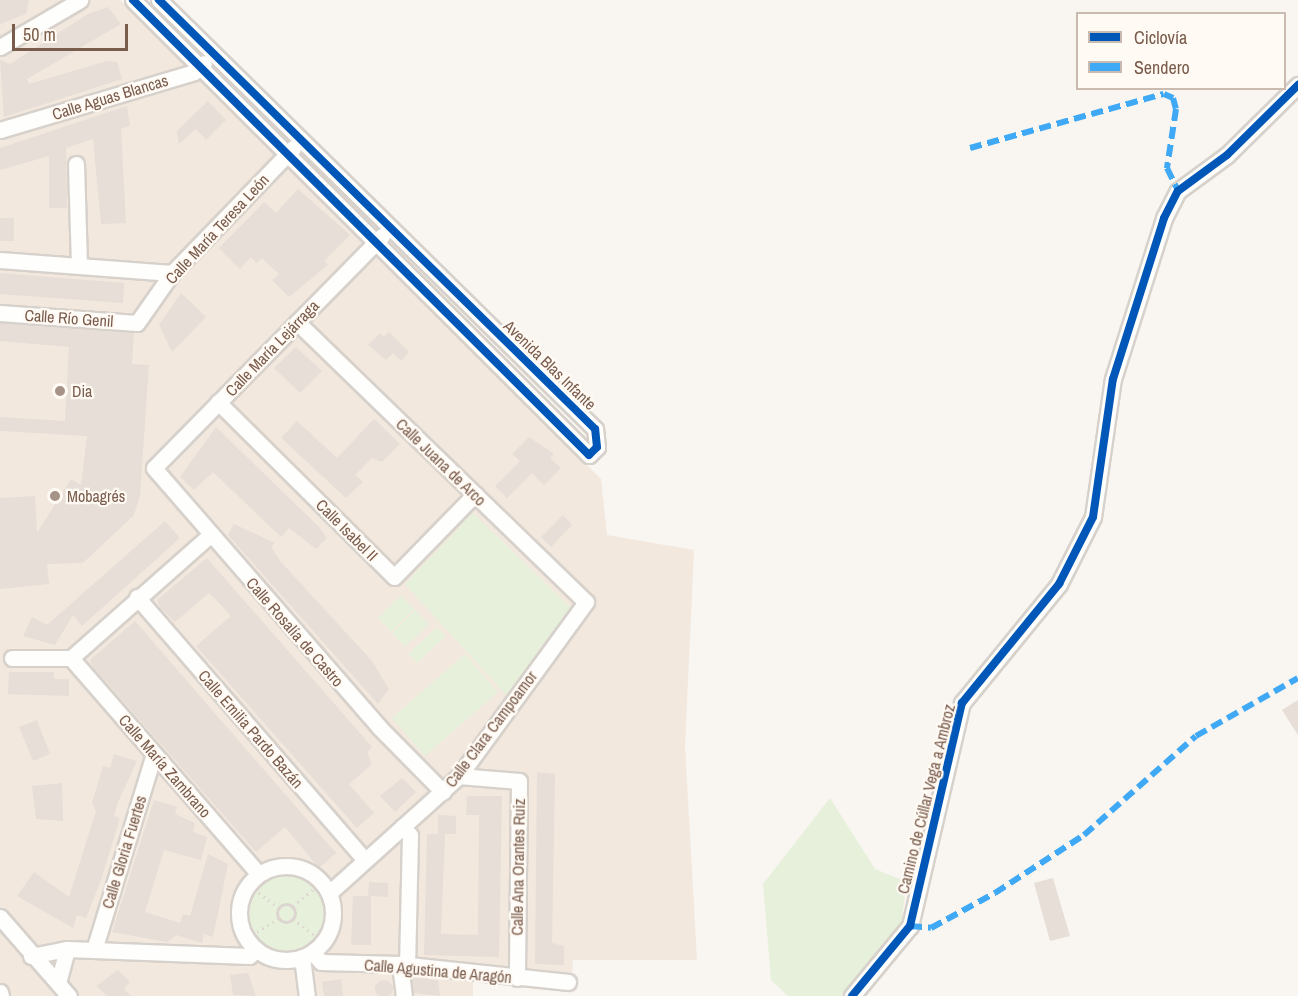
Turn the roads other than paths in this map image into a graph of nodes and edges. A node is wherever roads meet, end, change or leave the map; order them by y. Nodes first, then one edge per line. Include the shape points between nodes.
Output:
1 (80, 0) edge
2 (133, 0) edge
3 (159, 0) edge
4 (0, 47) edge
5 (214, 53) junction
6 (199, 68) junction
7 (1298, 85) edge
8 (0, 130) edge
9 (302, 140) junction
10 (287, 154) junction
11 (76, 164) dead end
12 (391, 227) junction
13 (375, 242) junction
14 (0, 260) edge
15 (79, 265) junction
16 (172, 273) junction
17 (0, 313) edge
18 (297, 322) junction
19 (137, 323) joint
20 (218, 402) junction
21 (154, 468) joint
22 (475, 494) junction
23 (210, 535) junction
24 (137, 597) junction
25 (586, 602) joint
26 (12, 657) dead end
27 (70, 657) junction
28 (154, 754) junction
29 (459, 776) junction
30 (443, 792) junction
31 (402, 827) junction
32 (365, 860) junction
33 (253, 879) junction
34 (326, 887) junction
35 (0, 917) edge
36 (0, 944) edge
37 (251, 944) junction
38 (67, 949) junction
39 (94, 950) junction
40 (312, 950) junction
41 (26, 951) junction
42 (403, 965) junction
43 (517, 978) junction
44 (568, 982) dead end
45 (58, 983) junction
46 (69, 996) edge
47 (307, 996) edge
48 (404, 996) edge
49 (852, 996) edge

1 - 4 street
2 - 6 street, Avenida Blas Infante
3 - 5 street, Avenida Blas Infante
5 - 6 street, Calle Aguas Blancas
5 - 9 street, Avenida Blas Infante
6 - 8 street, Calle Aguas Blancas
6 - 10 street, Avenida Blas Infante
7 - 49 street, Camino de Cúllar Vega a Ambroz via 1227,155 1178,191 1164,218 1113,379 1093,517 1059,584 962,703 910,926
9 - 10 street, Calle María Teresa León
9 - 12 street, Avenida Blas Infante
10 - 13 street, Avenida Blas Infante
10 - 16 street, Calle María Teresa León
11 - 15 street
12 - 13 street, Calle María Lejárraga
12 - 13 street, Avenida Blas Infante via 595,429 597,447 589,455
13 - 18 street, Calle María Lejárraga
14 - 15 street
15 - 16 street
16 - 19 street, Calle María Teresa León
17 - 19 street, Calle Río Genil
18 - 20 street, Calle María Lejárraga
18 - 22 street, Calle Juana de Arco
20 - 21 street, Calle María Lejárraga
20 - 22 street, Calle Isabel II via 394,577
21 - 23 street, Calle Rosalía de Castro
22 - 25 street, Calle Juana de Arco
23 - 24 street
23 - 30 street, Calle Rosalía de Castro
24 - 27 street
24 - 32 street, Calle Emilia Pardo Bazán
25 - 29 street, Calle Clara Campoamor
26 - 27 street
27 - 28 street, Calle María Zambrano
28 - 33 street, Calle María Zambrano
28 - 39 street, Calle Gloria Fuertes
29 - 30 street, Calle Clara Campoamor
29 - 43 street, Calle Ana Orantes Ruiz via 519,781
30 - 31 street, Calle Clara Campoamor
31 - 32 street, Calle Clara Campoamor
31 - 42 street via 410,835
32 - 34 street, Calle Clara Campoamor
33 - 34 street via 298,867
33 - 37 street via 238,915
34 - 40 street via 333,916
35 - 41 street
36 - 41 street
37 - 39 street via 249,956
37 - 40 street via 270,957
38 - 39 street
38 - 41 street
38 - 45 street
40 - 42 street, Calle Agustina de Aragón via 321,962
40 - 47 street
41 - 45 street
42 - 43 street, Calle Agustina de Aragón
42 - 48 street
43 - 44 street, Calle Agustina de Aragón
45 - 46 street

